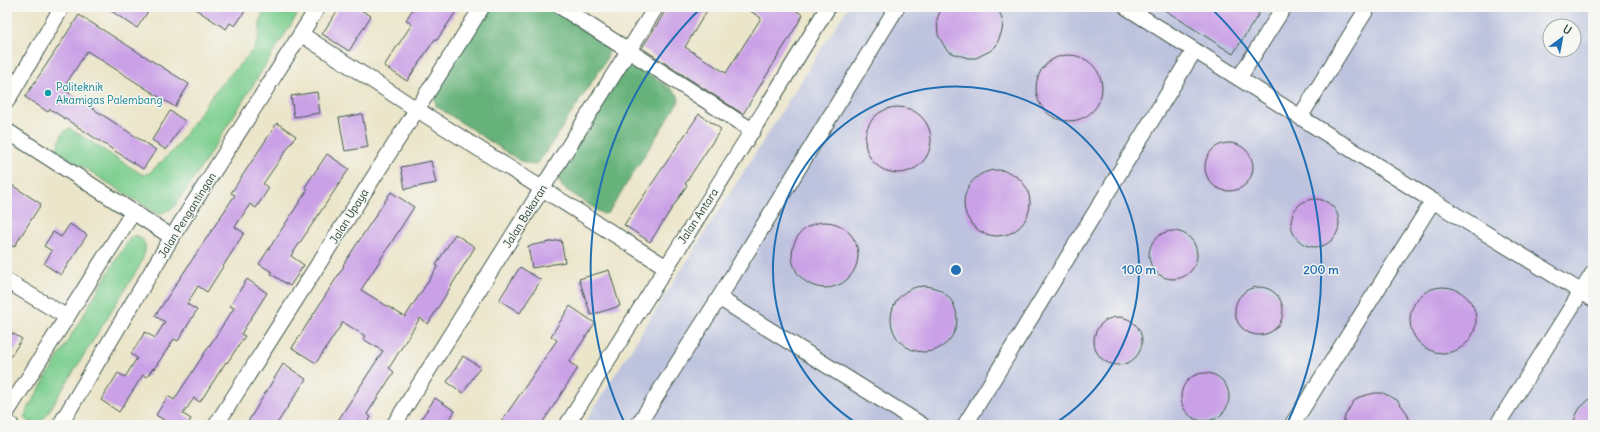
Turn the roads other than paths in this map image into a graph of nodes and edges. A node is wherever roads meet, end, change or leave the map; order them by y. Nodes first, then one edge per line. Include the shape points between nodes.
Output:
1 (62, 7) edge
2 (318, 7) edge
3 (482, 7) edge
4 (561, 7) edge
5 (656, 7) edge
6 (896, 7) edge
7 (1126, 7) edge
8 (1284, 7) edge
9 (1368, 7) edge
10 (824, 8) edge
11 (302, 34) junction
12 (1194, 50) junction
13 (628, 51) junction
14 (1239, 78) junction
15 (7, 101) edge
16 (416, 109) junction
17 (1300, 116) junction
18 (7, 131) edge
19 (753, 132) junction
20 (542, 189) junction
21 (1433, 201) junction
22 (132, 212) junction
23 (172, 237) junction
24 (666, 266) junction
25 (1593, 273) edge
26 (7, 281) edge
27 (1587, 296) edge
28 (719, 298) junction
29 (67, 317) junction
30 (7, 412) edge
31 (7, 423) edge
32 (10, 425) edge
33 (60, 425) edge
34 (216, 425) edge
35 (394, 425) edge
36 (567, 425) edge
37 (638, 425) edge
38 (922, 425) edge
39 (965, 425) edge
40 (1292, 425) edge
41 (1497, 425) edge

1 - 15 street
2 - 11 street, Jalan Pengantingan
3 - 16 street, Jalan Upaya
4 - 13 street
5 - 13 street, Jalan Bakaran
6 - 28 street
7 - 12 street
8 - 14 street
9 - 17 street
10 - 19 street, Jalan Antara
11 - 16 street
11 - 23 street, Jalan Pengantingan
12 - 14 street
12 - 39 street
13 - 19 street
13 - 20 street, Jalan Bakaran
14 - 17 street
16 - 20 street
16 - 34 street, Jalan Upaya
17 - 21 street
18 - 22 street
19 - 24 street, Jalan Antara
20 - 24 street
20 - 35 street, Jalan Bakaran
21 - 27 street
21 - 40 street
22 - 23 street
22 - 29 street
23 - 33 street, Jalan Pengantingan
24 - 36 street, Jalan Antara
25 - 27 street
26 - 29 street
27 - 41 street
28 - 37 street
28 - 38 street
29 - 30 street
31 - 32 street

